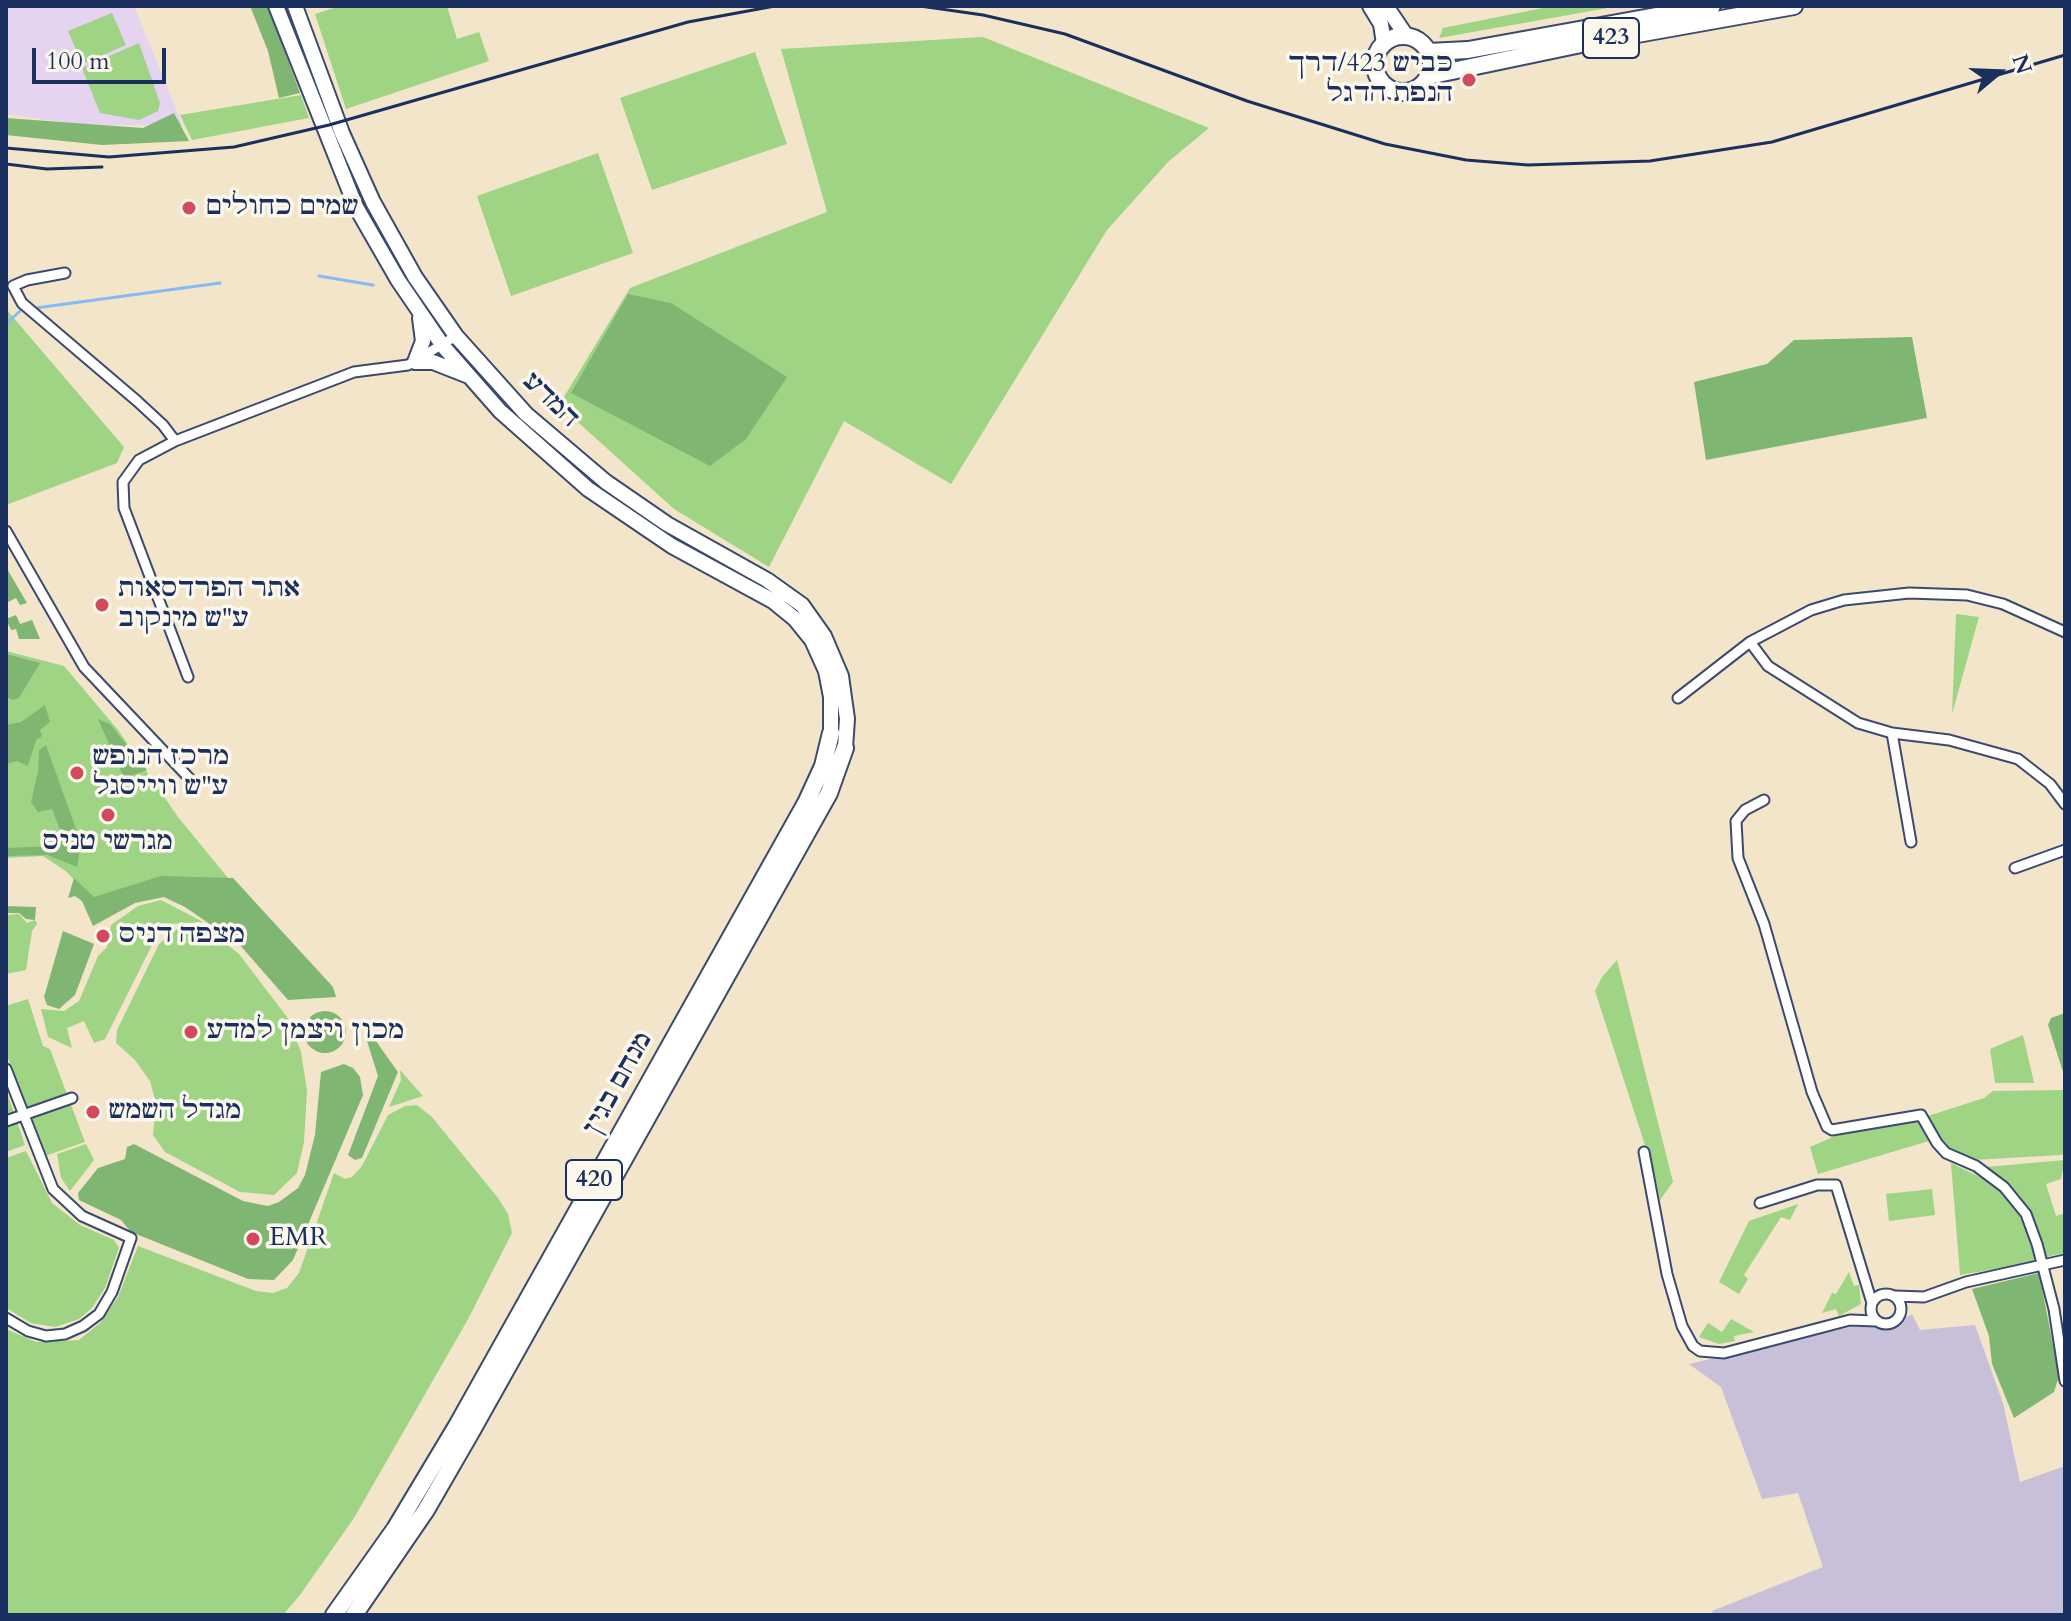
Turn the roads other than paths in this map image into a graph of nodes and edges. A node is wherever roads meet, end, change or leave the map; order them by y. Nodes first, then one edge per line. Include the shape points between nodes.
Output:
1 (276, 6) edge
2 (295, 6) edge
3 (1370, 6) edge
4 (1386, 6) edge
5 (1712, 6) edge
6 (1794, 6) edge
7 (1407, 37) junction
8 (1384, 44) junction
9 (1428, 52) junction
10 (1428, 76) junction
11 (65, 273) dead end
12 (410, 299) junction
13 (456, 336) junction
14 (443, 346) junction
15 (415, 362) junction
16 (467, 375) junction
17 (175, 441) junction
18 (6, 531) edge
19 (2065, 632) edge
20 (1750, 642) junction
21 (188, 677) dead end
22 (1678, 698) dead end
23 (831, 733) joint
24 (1892, 733) junction
25 (845, 748) joint
26 (190, 779) dead end
27 (1764, 800) dead end
28 (2065, 804) edge
29 (1911, 842) dead end
30 (2065, 850) edge
31 (2015, 868) dead end
32 (6, 1069) edge
33 (72, 1098) dead end
34 (23, 1115) junction
35 (6, 1121) edge
36 (1644, 1152) dead end
37 (1760, 1203) dead end
38 (2065, 1260) edge
39 (2043, 1266) junction
40 (1866, 1277) junction
41 (1890, 1295) junction
42 (1924, 1297) junction
43 (1871, 1304) junction
44 (1900, 1315) junction
45 (6, 1318) edge
46 (1850, 1320) junction
47 (1876, 1321) junction
48 (2065, 1381) edge
49 (334, 1615) edge
50 (354, 1615) edge

1 - 12 main road, המדע via 346,185
2 - 13 main road, המדע via 373,202
3 - 8 main road via 1381,24
4 - 7 main road
5 - 9 main road, 423 via 1468,50
6 - 10 main road, 423
7 - 8 main road
7 - 9 main road
8 - 10 main road via 1375,65 1385,85 1411,91
9 - 10 main road
11 - 17 street via 13,286 22,303 137,401
12 - 14 main road, המדע
12 - 15 main road via 423,334
13 - 14 street
13 - 25 main road, המדע via 526,414 595,473 647,512 802,605 824,636 841,676
14 - 15 street
14 - 16 main road, המדע
15 - 16 main road via 433,362
15 - 17 street via 354,372
16 - 23 main road, המדע via 588,489 795,619 826,671
17 - 21 street via 139,460 123,482 124,508
18 - 26 street via 84,667
19 - 20 street via 1977,597 1909,593 1844,600 1789,619
20 - 22 street
20 - 24 street via 1768,666 1837,712
23 - 49 main road, מנחם בגין / 420 via 806,803 458,1424 395,1529
24 - 28 street via 1949,740 2018,759 2050,784
24 - 29 street
25 - 50 main road, מנחם בגין / 420 via 829,793 471,1432 408,1538
27 - 39 street via 1736,821 1738,858 1827,1127 1921,1115 1946,1153 1990,1174 2016,1200
30 - 31 street
32 - 34 street
33 - 34 street
34 - 35 street
34 - 45 street via 46,1178 60,1200 131,1238 112,1292 99,1314 83,1326 46,1336
36 - 46 street via 1667,1274 1693,1346 1724,1353
37 - 40 street via 1817,1185 1836,1185
38 - 39 street
39 - 42 street
39 - 48 street
40 - 41 street
40 - 43 street
41 - 42 street
41 - 43 street
41 - 44 street via 1901,1305
42 - 44 street
43 - 46 street
43 - 47 street
44 - 47 street via 1888,1324
46 - 47 street

